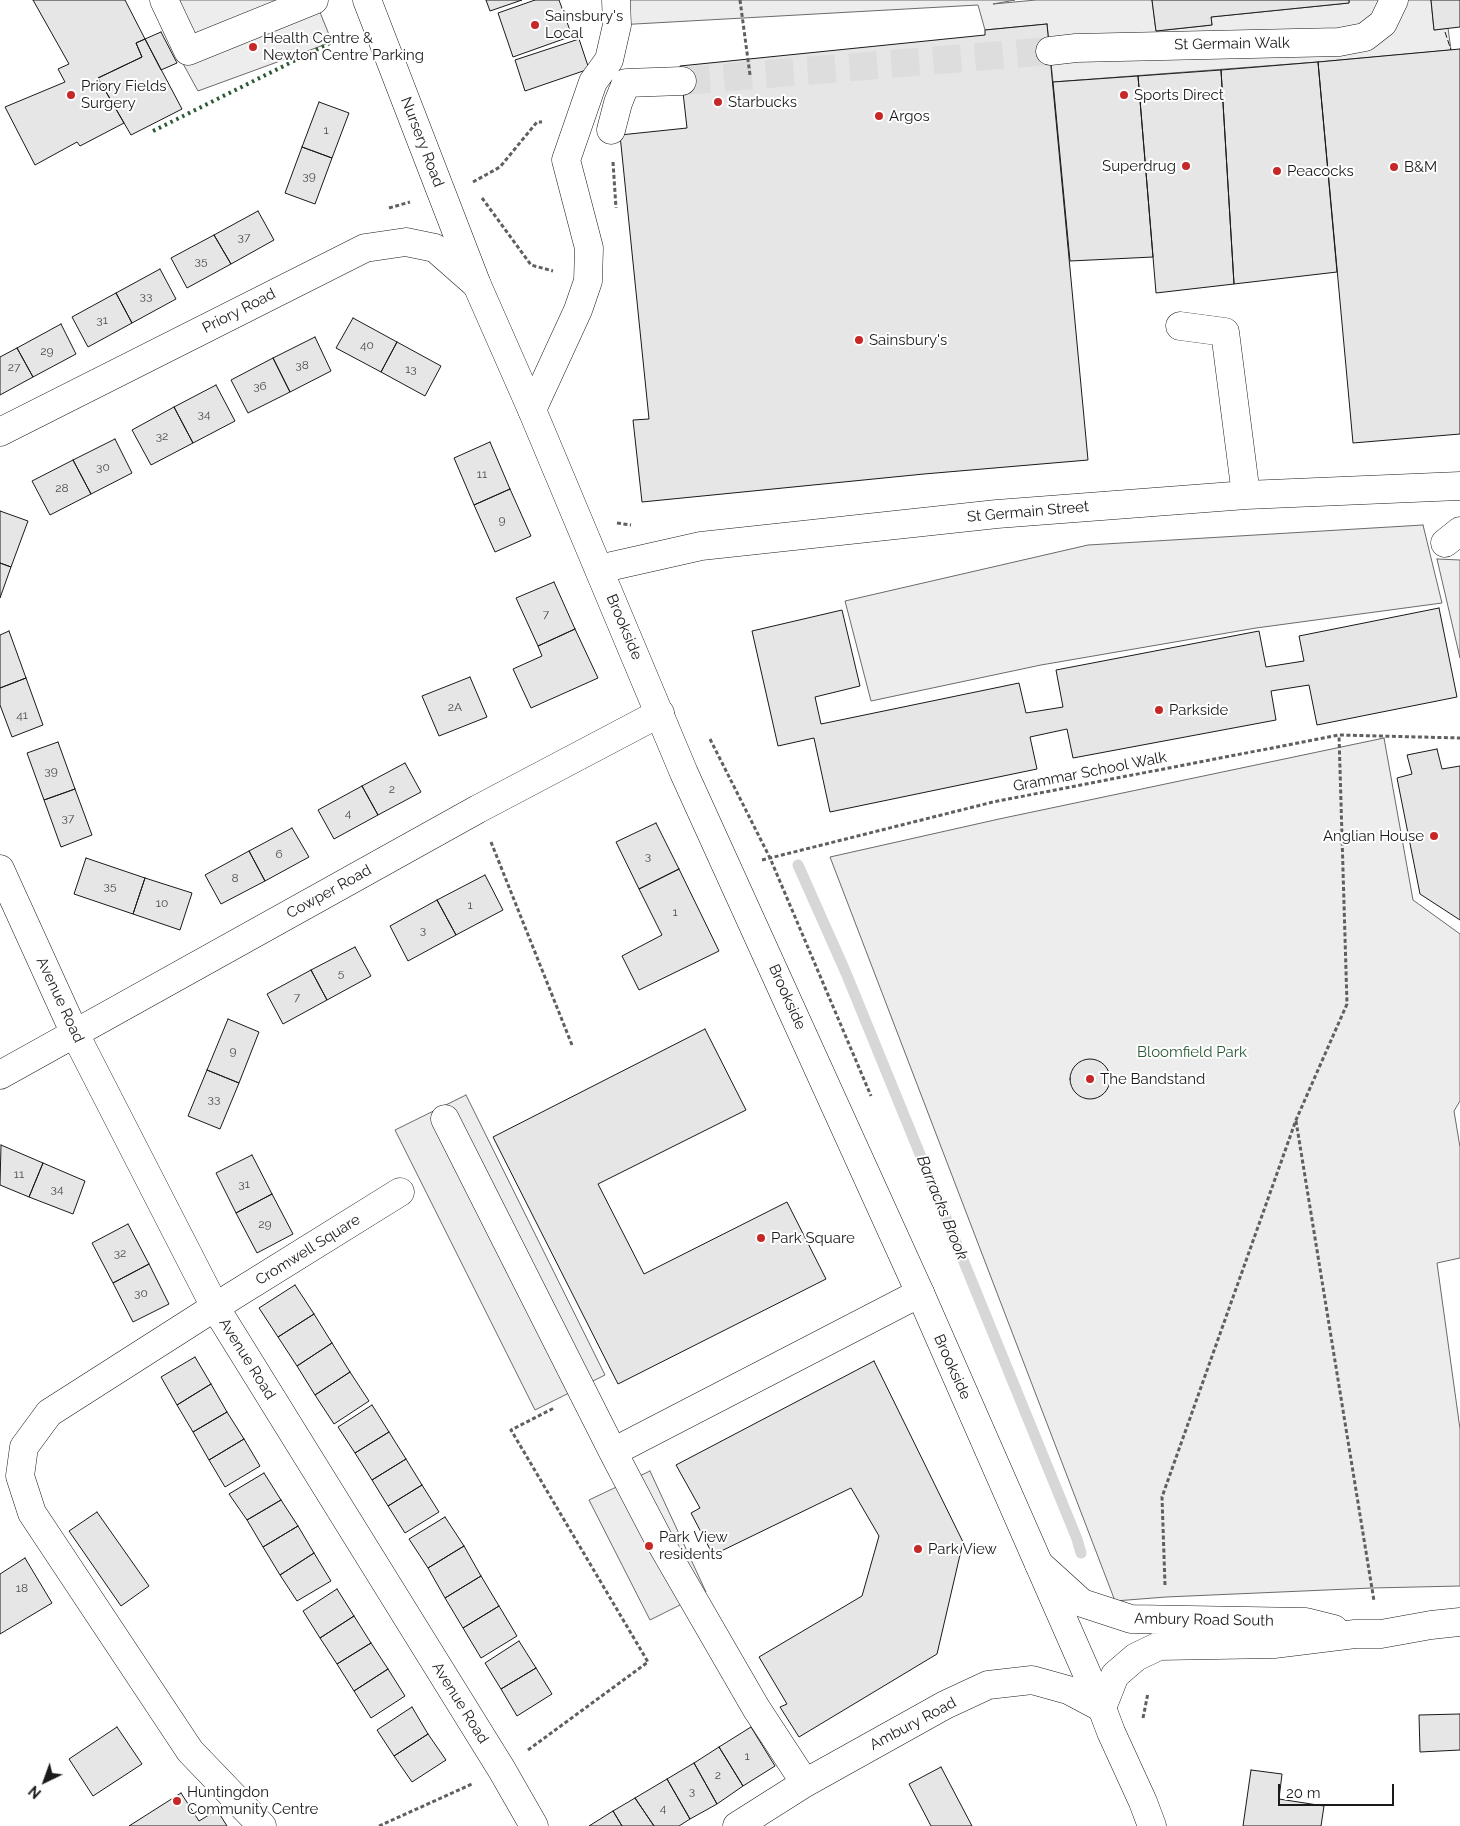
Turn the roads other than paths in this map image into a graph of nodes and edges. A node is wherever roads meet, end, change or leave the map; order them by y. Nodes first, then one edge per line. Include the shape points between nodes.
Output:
1 (164, 0) edge
2 (314, 0) edge
3 (367, 0) edge
4 (616, 0) edge
5 (1394, 0) edge
6 (1050, 51) tunnel mouth
7 (682, 80) tunnel mouth
8 (611, 130) dead end
9 (477, 285) junction
10 (1180, 326) dead end
11 (532, 410) junction
12 (0, 432) edge
13 (1460, 486) edge
14 (1246, 495) junction
15 (599, 569) junction
16 (660, 713) junction
17 (0, 869) edge
18 (75, 1034) junction
19 (0, 1075) edge
20 (445, 1119) dead end
21 (400, 1192) dead end
22 (920, 1294) junction
23 (215, 1307) junction
24 (613, 1452) junction
25 (1039, 1564) junction
26 (1460, 1622) edge
27 (1368, 1634) junction
28 (1102, 1708) junction
29 (806, 1783) junction
30 (262, 1826) edge
31 (534, 1826) edge
32 (737, 1826) edge
33 (1152, 1826) edge

1 - 2 street via 188,51
3 - 9 street, Nursery Road
4 - 11 street via 617,25 609,60 594,82 566,160 590,248 588,281
5 - 6 street, St Germain Walk via 1383,23 1365,37 1339,42
7 - 8 street via 626,83
9 - 11 street, Brookside
9 - 12 street, Priory Road via 435,248 406,242 365,248
10 - 14 street via 1225,332
11 - 15 street, Brookside
13 - 14 street, St Germain Street
14 - 15 street, St Germain Street via 997,514 701,546
15 - 16 street, Brookside
16 - 18 street, Cowper Road via 478,809
16 - 22 street, Brookside via 684,773
17 - 18 street, Avenue Road
18 - 19 street, Cowper Road
18 - 23 street, Avenue Road
20 - 24 street
21 - 23 street, Cromwell Square
22 - 24 street
22 - 25 street, Brookside
23 - 30 street, Cromwell Square via 49,1413 24,1447 20,1476 32,1513 190,1751
23 - 31 street, Avenue Road
24 - 29 street via 659,1540 756,1708
25 - 27 street, Ambury Road South via 1082,1602 1131,1619 1306,1622
25 - 28 street, Brookside
26 - 27 street, Ambury Road South
27 - 28 street, Ambury Road South via 1274,1644 1159,1646 1136,1657 1115,1676
28 - 29 street, Ambury Road via 1068,1690 1032,1680 988,1685 945,1705
28 - 33 street, Brookside
29 - 32 street, Ambury Road

